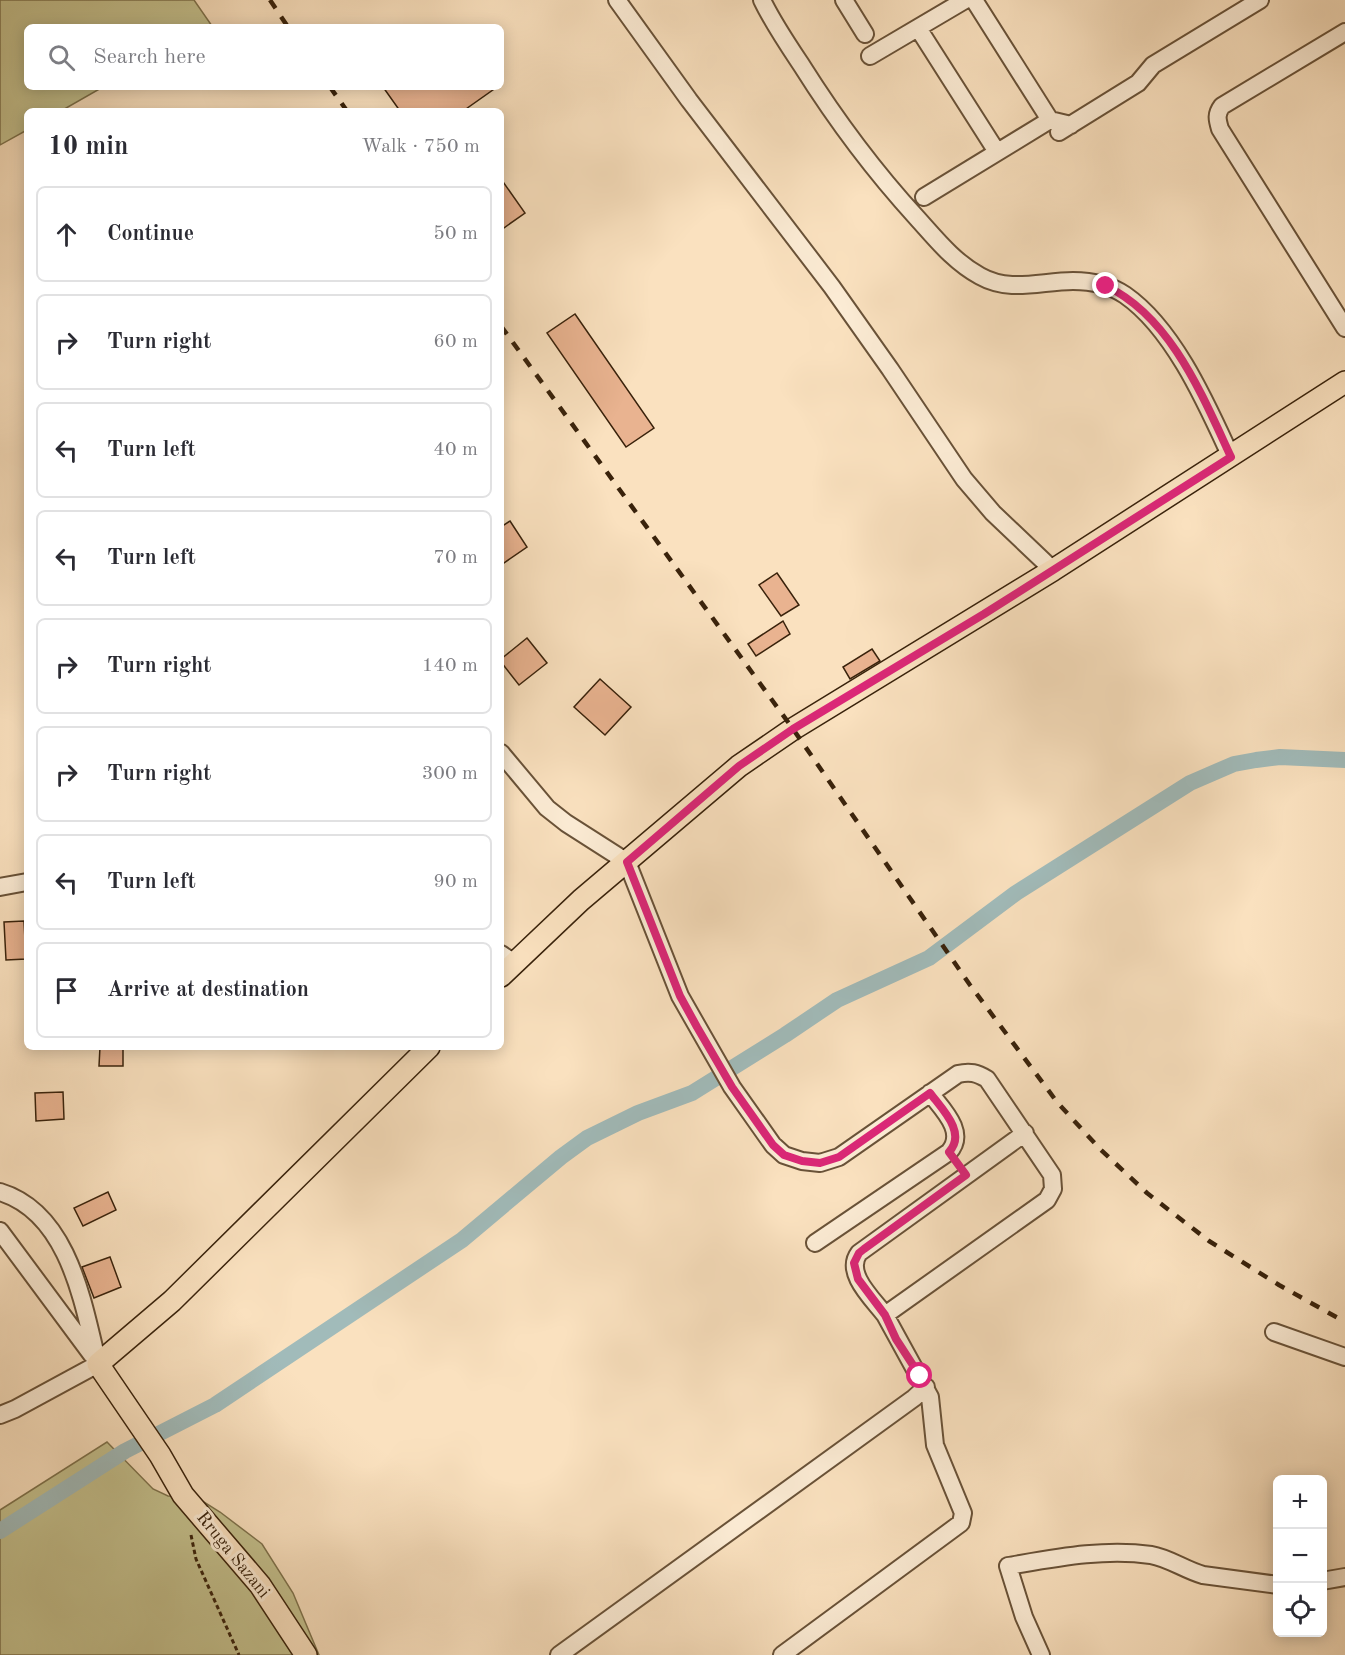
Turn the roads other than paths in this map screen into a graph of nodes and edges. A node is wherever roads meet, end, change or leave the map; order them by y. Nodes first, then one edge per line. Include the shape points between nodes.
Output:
1 (617, 0) edge
2 (762, 0) edge
3 (844, 0) edge
4 (965, 0) edge
5 (974, 0) edge
6 (1260, 0) edge
7 (918, 28) junction
8 (1345, 32) edge
9 (865, 34) dead end
10 (870, 56) dead end
11 (1060, 125) junction
12 (997, 152) junction
13 (924, 197) dead end
14 (1345, 328) edge
15 (1345, 382) edge
16 (1231, 457) junction
17 (1053, 570) junction
18 (504, 757) edge
19 (627, 862) junction
20 (24, 883) edge
21 (0, 887) edge
22 (505, 964) edge
23 (426, 1050) edge
24 (930, 1093) junction
25 (1024, 1132) junction
26 (949, 1152) junction
27 (966, 1175) junction
28 (0, 1192) edge
29 (0, 1231) edge
30 (815, 1243) dead end
31 (885, 1315) junction
32 (1274, 1332) dead end
33 (1345, 1357) edge
34 (98, 1364) junction
35 (926, 1387) junction
36 (0, 1415) edge
37 (1345, 1577) edge
38 (1327, 1580) edge
39 (1273, 1584) edge
40 (306, 1655) edge
41 (559, 1655) edge
42 (782, 1655) edge
43 (1041, 1655) edge

1 - 17 street via 832,288 964,479 993,513
2 - 16 street via 824,101 891,190 940,245 995,284 1087,281 1125,295 1172,346 1202,393
3 - 9 street
4 - 7 street
5 - 11 street
6 - 11 street via 1153,65 1138,83
7 - 10 street
7 - 12 street
8 - 14 street via 1222,106 1217,120
11 - 12 street
12 - 13 street
15 - 16 main road
16 - 17 main road
17 - 19 main road via 739,766
18 - 19 street via 548,808
19 - 22 main road
19 - 24 street via 680,996 732,1087 784,1155 820,1163 839,1157
20 - 21 street
23 - 34 main road via 172,1301
24 - 25 street via 958,1074 978,1073 987,1078
24 - 26 street via 954,1127 955,1143
25 - 27 street
25 - 31 street via 1052,1175 1053,1189 1047,1200
26 - 27 street
26 - 30 street
27 - 31 street via 855,1258 855,1273
28 - 34 street via 28,1205 67,1256
29 - 34 street
31 - 35 street
32 - 33 street
34 - 36 street
34 - 40 main road, Rruga Sazani via 183,1495 260,1585
35 - 41 street
35 - 42 street via 933,1409 935,1444 963,1513 961,1523
37 - 38 street
39 - 43 street via 1203,1575 1151,1555 1100,1553 1008,1566

